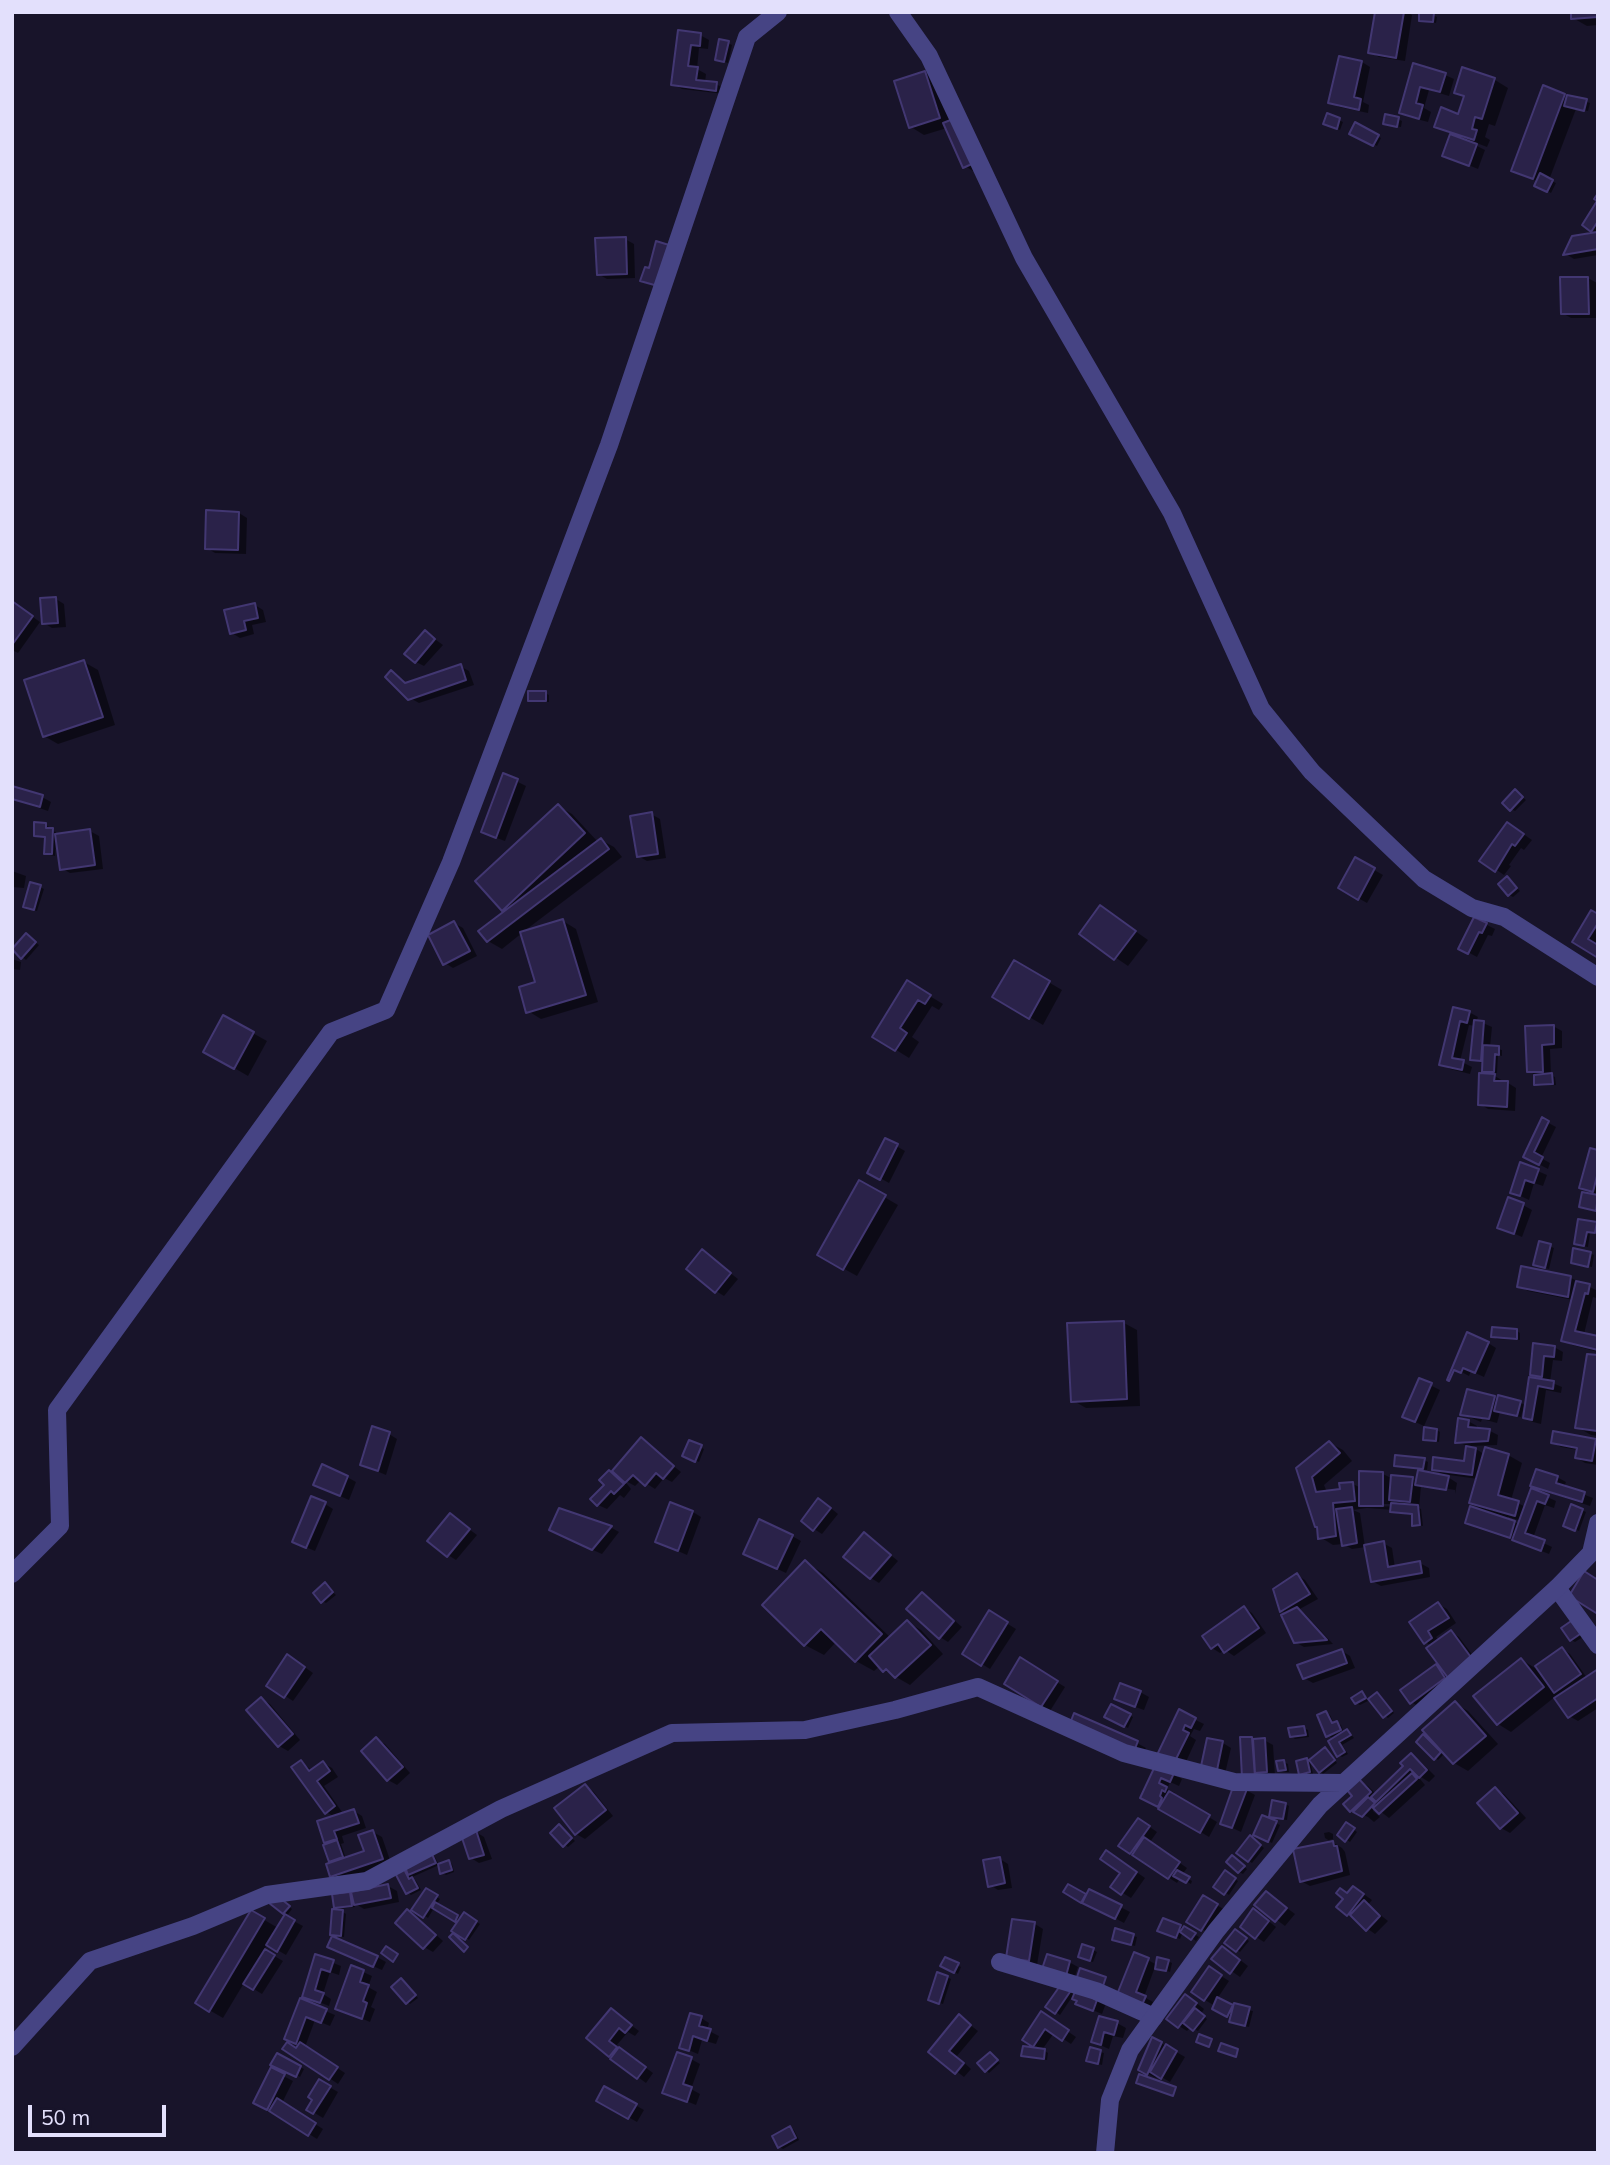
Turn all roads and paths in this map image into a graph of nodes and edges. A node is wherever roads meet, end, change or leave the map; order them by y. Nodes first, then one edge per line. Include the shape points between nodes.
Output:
1 (778, 12) edge
2 (898, 12) edge
3 (1598, 977) edge
4 (1598, 1523) edge
5 (12, 1574) edge
6 (1556, 1588) junction
7 (1598, 1645) edge
8 (1343, 1783) junction
9 (1000, 1962) dead end
10 (1154, 2017) junction
11 (12, 2047) edge
12 (1105, 2153) edge

1 - 5 street via 747,37 604,458 451,862 386,1010 331,1032 57,1410 60,1525
2 - 3 street via 929,57 1024,258 1172,513 1261,709 1312,772 1424,879 1472,908 1504,917
4 - 6 street via 1591,1553
6 - 7 street
6 - 8 street
8 - 10 street via 1216,1931
8 - 11 street via 1234,1782 1173,1766 1124,1753 978,1687 805,1730 672,1733 500,1809 367,1881 267,1895 90,1961
9 - 10 street via 1096,1991
10 - 12 street via 1130,2050 1110,2100

